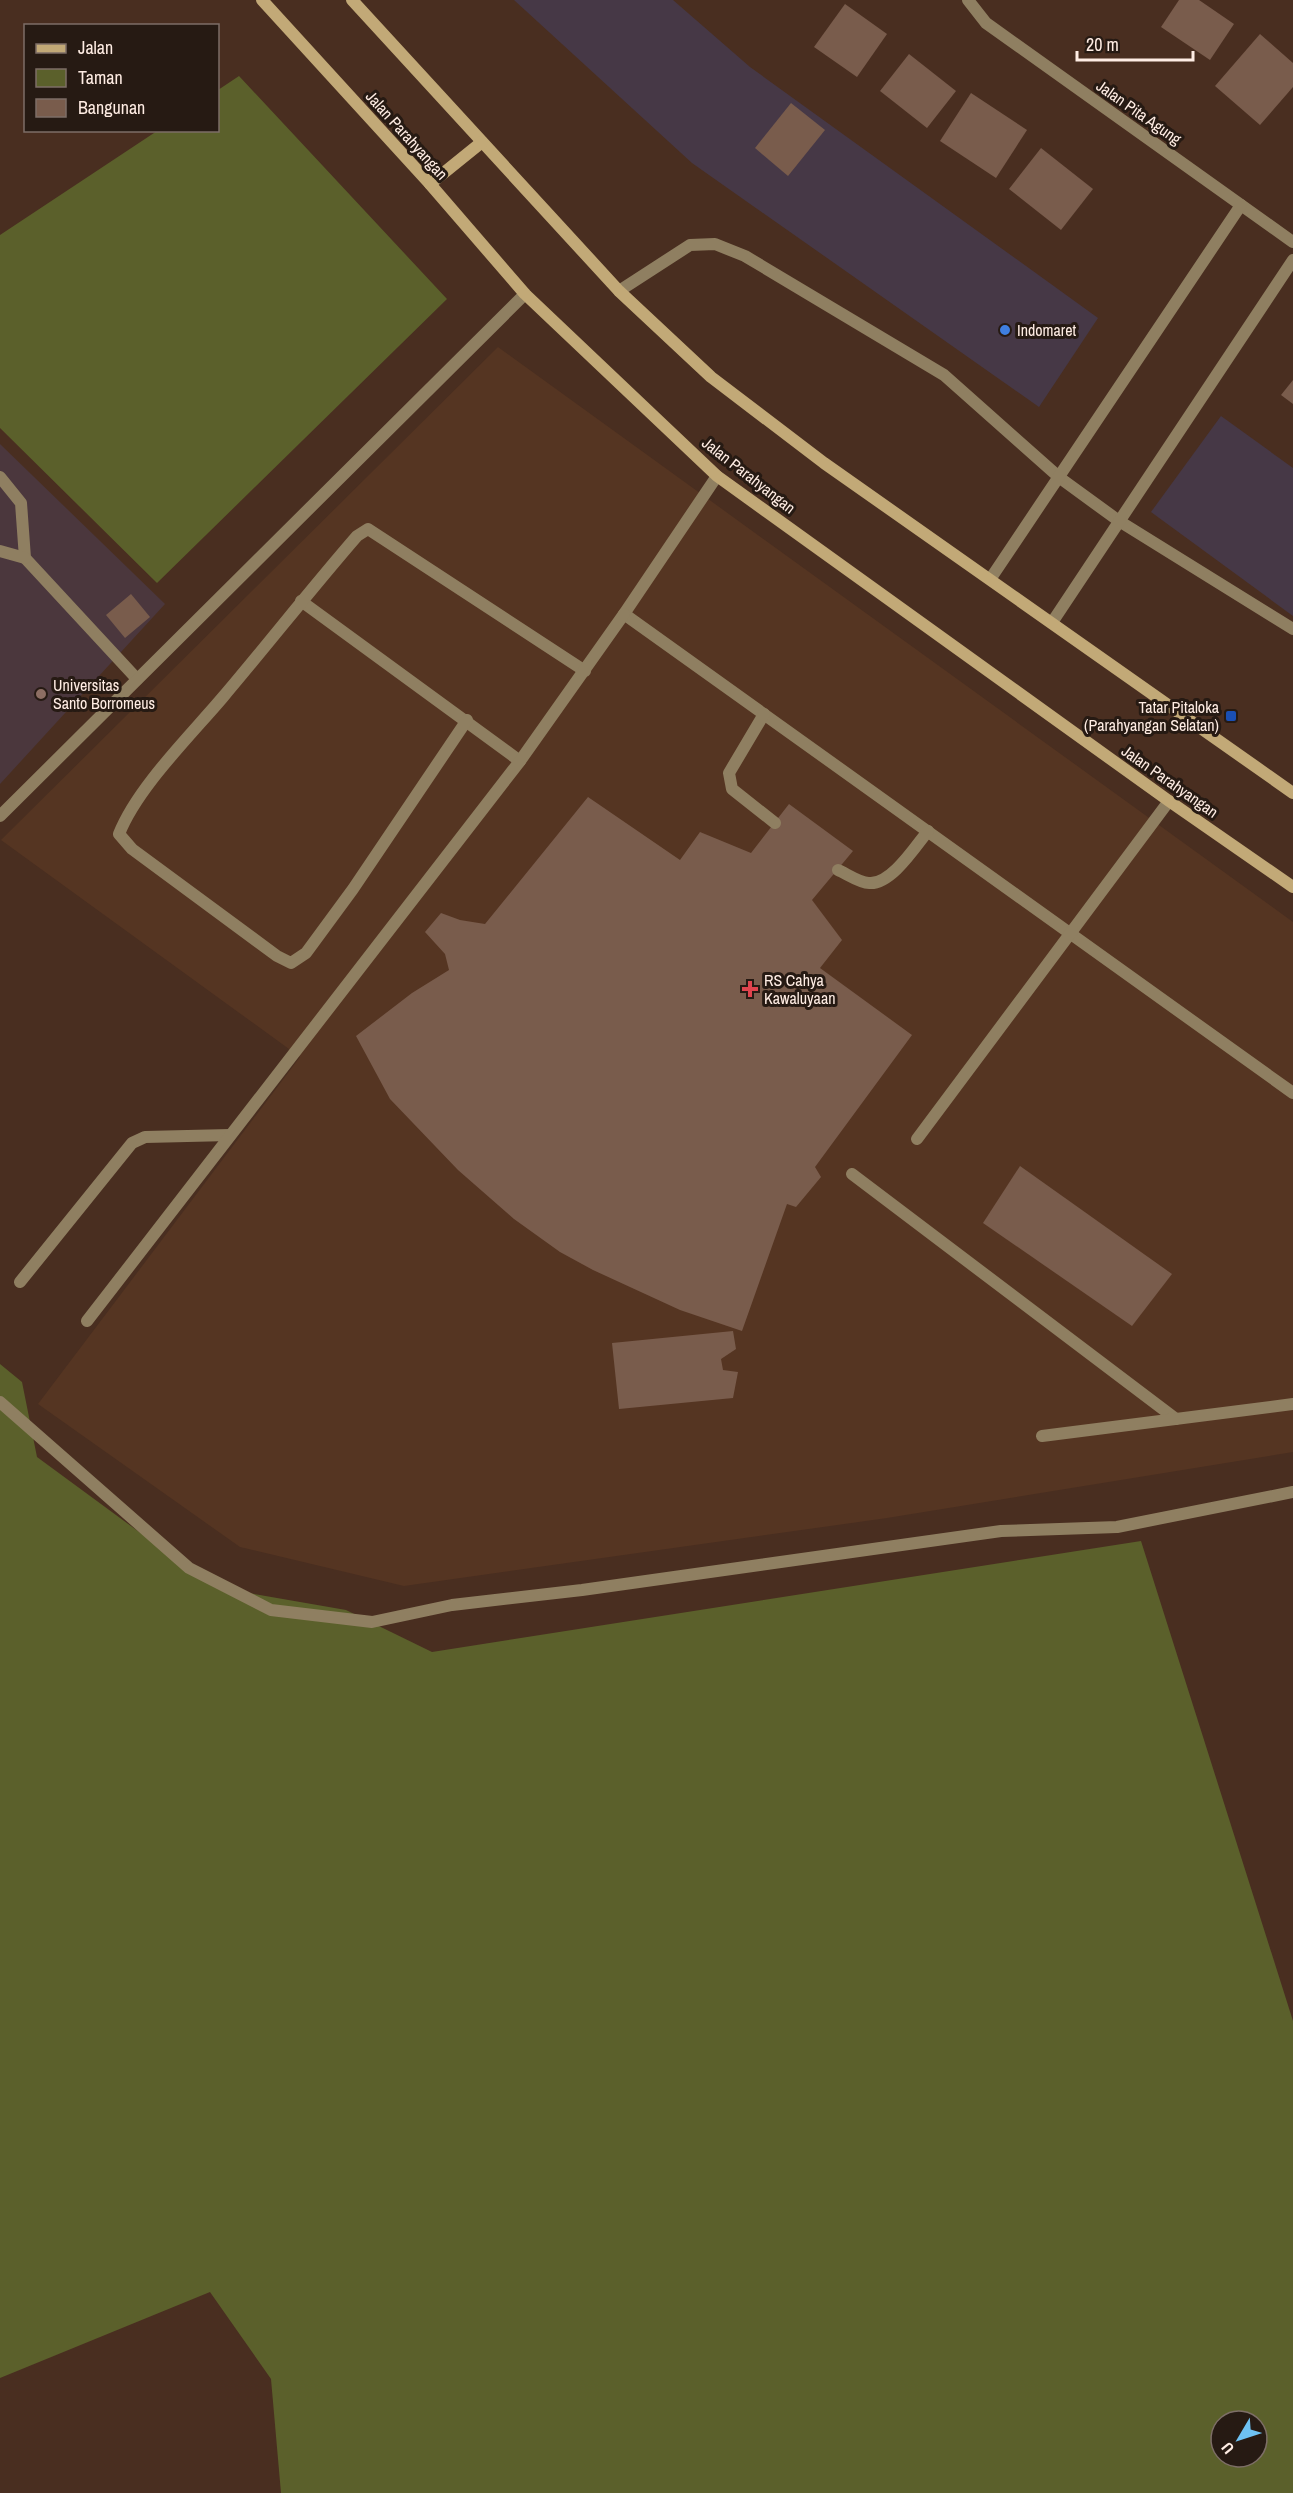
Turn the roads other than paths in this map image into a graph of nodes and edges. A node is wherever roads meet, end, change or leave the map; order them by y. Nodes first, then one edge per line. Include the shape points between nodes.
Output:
1 (262, 0) edge
2 (352, 0) edge
3 (969, 2) edge
4 (482, 142) junction
5 (430, 184) junction
6 (1241, 205) junction
7 (1293, 242) edge
8 (1293, 260) edge
9 (619, 291) junction
10 (525, 294) junction
11 (717, 476) junction
12 (0, 477) edge
13 (1060, 478) junction
14 (1119, 521) junction
15 (0, 551) edge
16 (25, 558) junction
17 (991, 578) junction
18 (300, 601) junction
19 (624, 614) junction
20 (1053, 621) junction
21 (1293, 629) edge
22 (585, 671) junction
23 (137, 679) junction
24 (764, 714) junction
25 (467, 720) junction
26 (520, 761) junction
27 (1293, 793) edge
28 (1168, 801) junction
29 (0, 816) edge
30 (775, 823) dead end
31 (928, 831) junction
32 (838, 870) dead end
33 (1293, 887) edge
34 (1071, 933) junction
35 (1293, 1093) edge
36 (230, 1135) junction
37 (917, 1139) dead end
38 (852, 1174) dead end
39 (20, 1282) dead end
40 (87, 1321) dead end
41 (0, 1402) edge
42 (1293, 1404) edge
43 (1176, 1419) junction
44 (1042, 1436) dead end
45 (1293, 1492) edge

1 - 5 main road, Jalan Parahyangan
2 - 4 main road
3 - 6 street, Jalan Pita Agung via 986,23
4 - 5 main road
4 - 9 main road
5 - 10 main road, Jalan Parahyangan
6 - 7 street, Jalan Pita Agung
6 - 13 street
8 - 14 street
9 - 13 street via 690,245 715,244 745,256 945,375
9 - 17 main road via 711,377 824,463
10 - 11 main road, Jalan Parahyangan
10 - 23 street
11 - 19 street
11 - 28 main road, Jalan Parahyangan
12 - 16 street via 21,503
13 - 14 street
13 - 17 street
14 - 20 street
14 - 21 street
15 - 16 street
16 - 23 street
17 - 20 main road
18 - 22 street via 357,536 368,529
18 - 25 street
18 - 25 street via 127,814 119,834 132,849 277,956 291,963 306,953
19 - 22 street
19 - 24 street
20 - 27 main road
22 - 26 street
23 - 29 street
24 - 30 street via 729,773 732,789
24 - 31 street
25 - 26 street
26 - 36 street
28 - 33 main road, Jalan Parahyangan
28 - 34 street
31 - 32 street via 884,880 869,883
31 - 34 street
34 - 35 street
34 - 37 street
36 - 39 street via 145,1137 132,1143
36 - 40 street
38 - 43 street
41 - 45 street via 189,1568 271,1610 372,1622 452,1605 1001,1531 1117,1527
42 - 43 street
43 - 44 street

